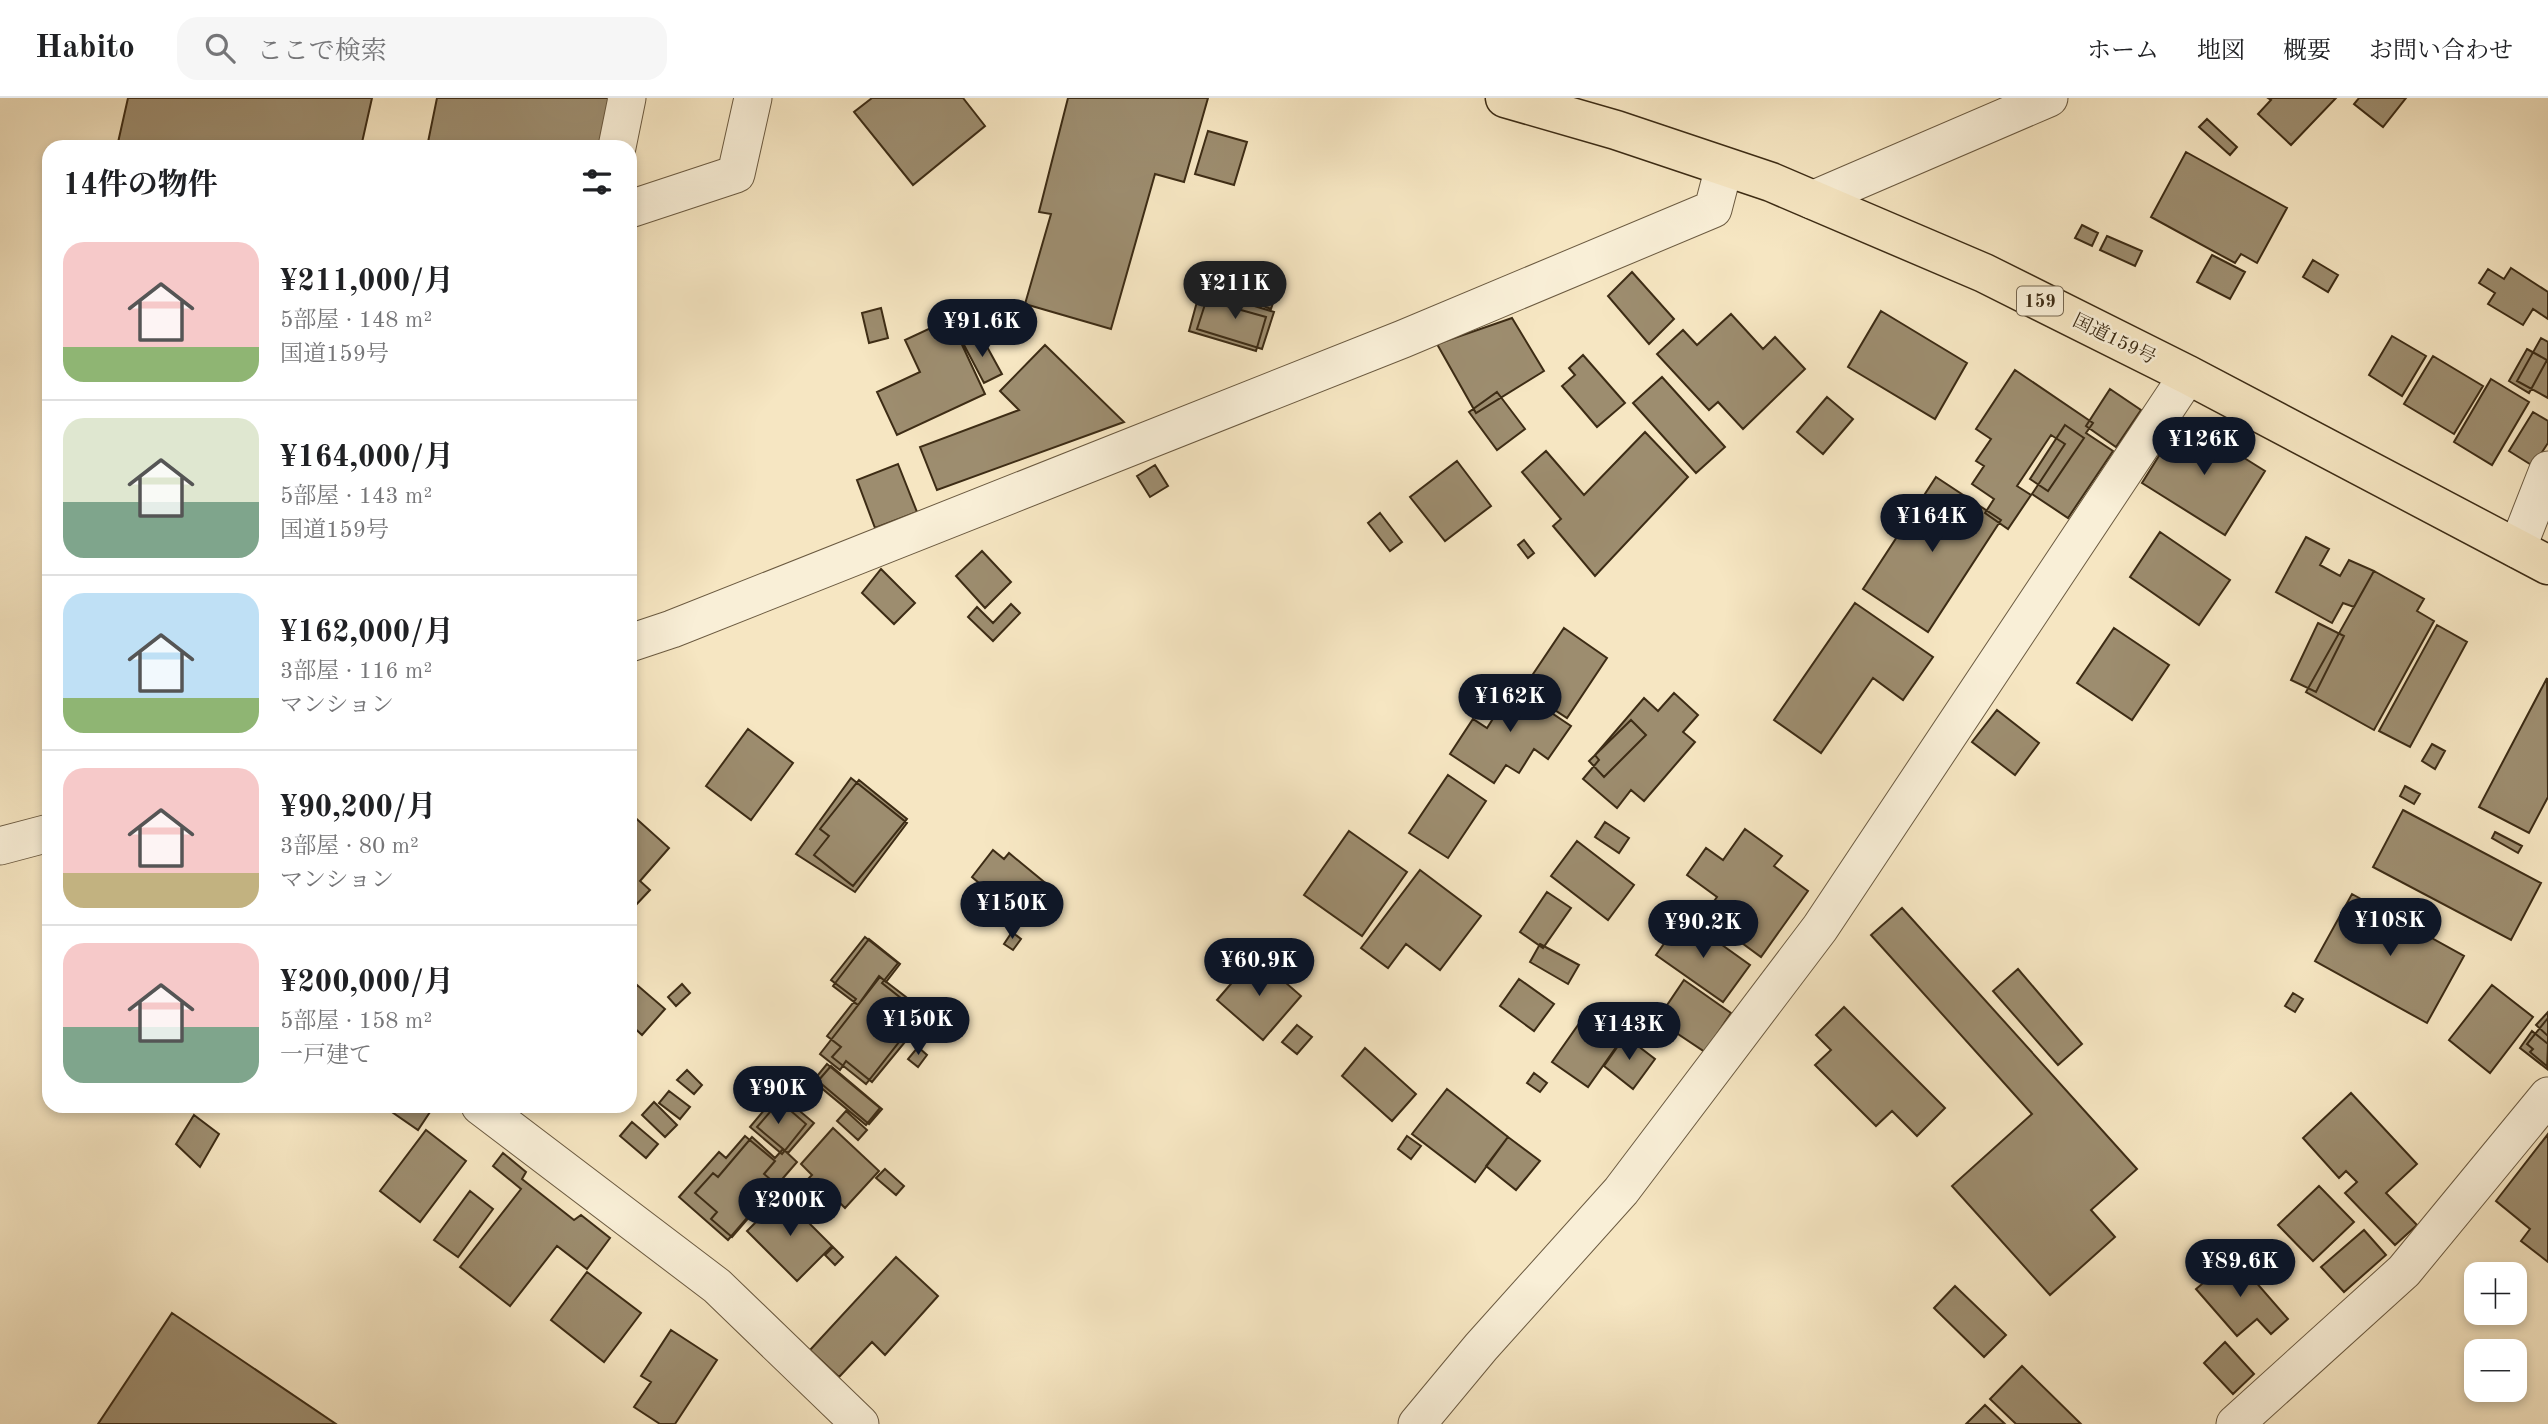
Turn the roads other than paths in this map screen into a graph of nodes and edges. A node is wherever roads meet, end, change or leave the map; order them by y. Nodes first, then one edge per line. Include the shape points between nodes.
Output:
1 (627, 98) edge
2 (753, 98) edge
3 (1505, 98) edge
4 (2049, 98) edge
5 (618, 140) edge
6 (1724, 167) junction
7 (1812, 200) junction
8 (637, 207) edge
9 (2188, 374) junction
10 (2548, 470) edge
11 (2532, 557) edge
12 (637, 641) edge
13 (42, 835) edge
14 (0, 846) edge
15 (2548, 1096) edge
16 (489, 1113) edge
17 (860, 1424) edge
18 (1418, 1424) edge
19 (2235, 1424) edge

1 - 5 street
2 - 8 street via 736,174
3 - 6 highway, 国道159号 / 159
4 - 7 street
6 - 7 highway, 国道159号 / 159
6 - 12 street via 1713,209 1403,339
7 - 9 highway, 国道159号 / 159 via 1984,273
9 - 11 highway, 国道159号 / 159
9 - 18 street via 1820,928 1621,1191
10 - 11 street
13 - 14 street
15 - 19 street via 2404,1271
16 - 17 street via 717,1286

